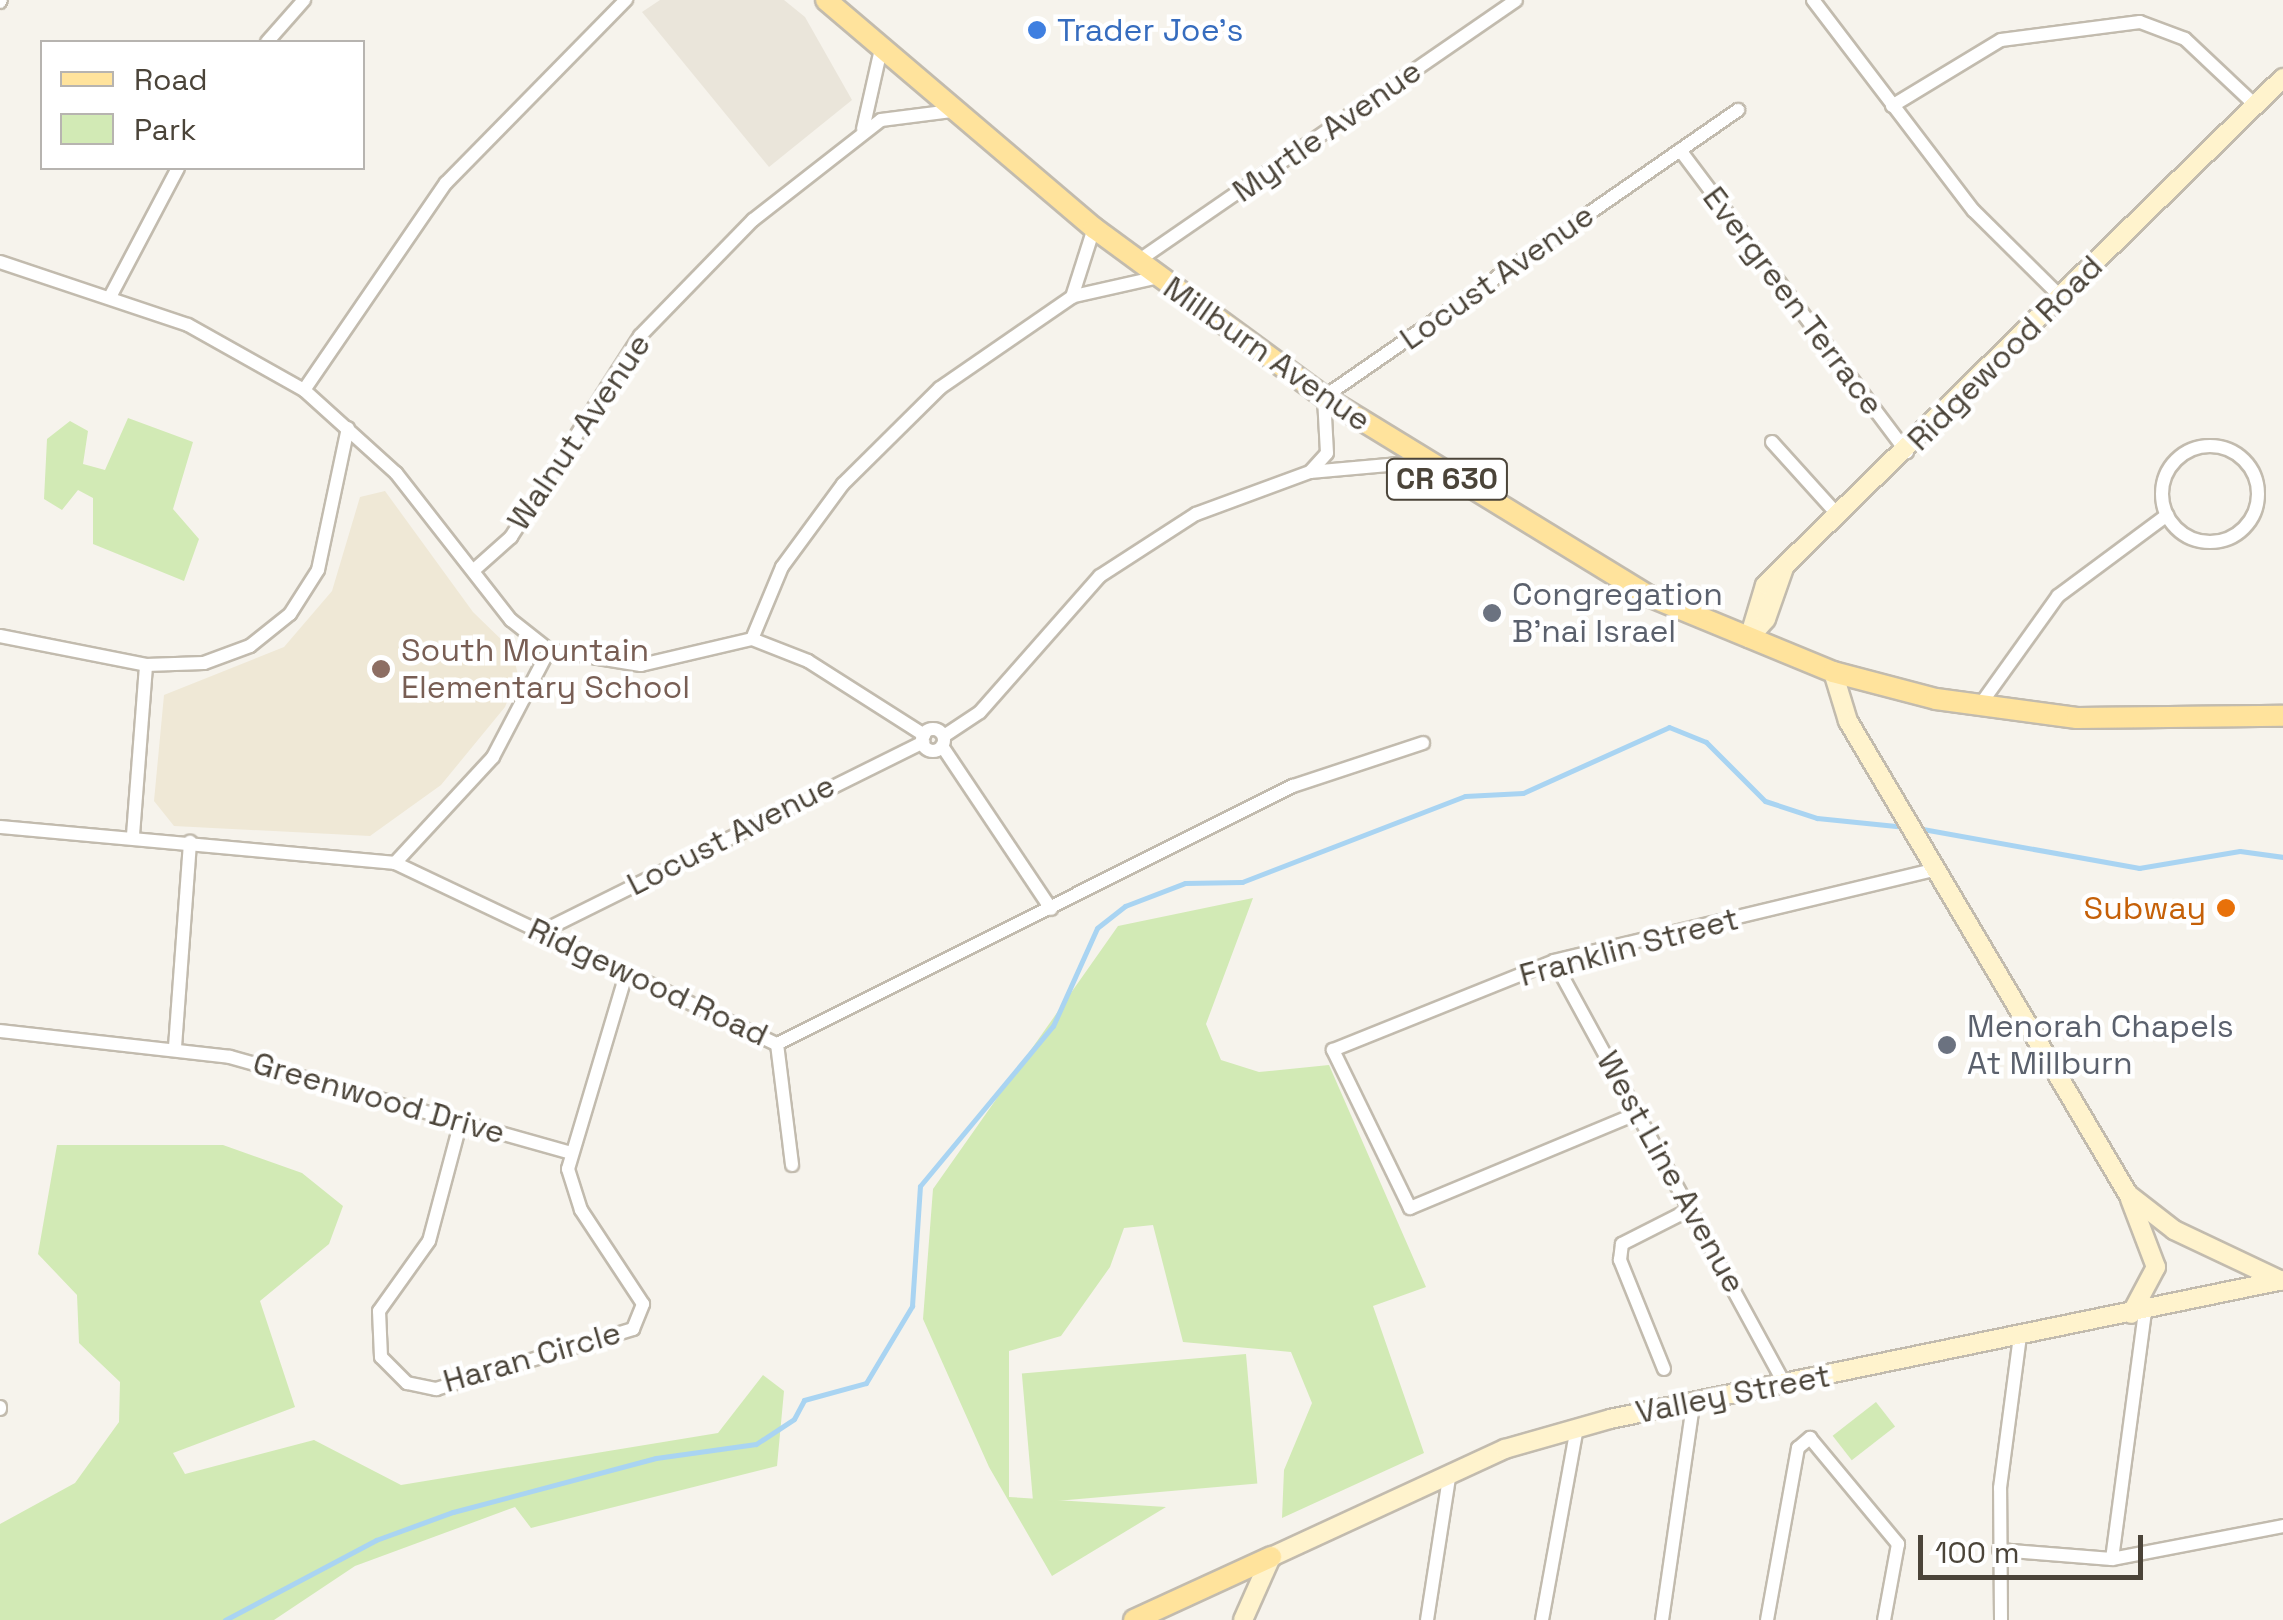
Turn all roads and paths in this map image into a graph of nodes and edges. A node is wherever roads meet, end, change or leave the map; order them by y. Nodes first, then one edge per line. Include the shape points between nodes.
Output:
1 (304, 0) edge
2 (626, 0) edge
3 (826, 0) edge
4 (1516, 0) edge
5 (1814, 0) edge
6 (269, 40) edge
7 (880, 49) junction
8 (2283, 78) edge
9 (2253, 103) junction
10 (1892, 106) junction
11 (1738, 110) dead end
12 (951, 111) junction
13 (862, 132) junction
14 (1680, 150) junction
15 (177, 170) edge
16 (1094, 228) junction
17 (1138, 261) junction
18 (0, 262) edge
19 (1159, 277) junction
20 (110, 297) junction
21 (1072, 297) junction
22 (2062, 297) junction
23 (304, 390) junction
24 (1324, 398) junction
25 (348, 428) junction
26 (1772, 442) dead end
27 (1907, 452) junction
28 (1422, 462) junction
29 (1310, 472) junction
30 (1838, 515) junction
31 (2167, 515) junction
32 (474, 570) junction
33 (0, 636) edge
34 (1749, 638) junction
35 (752, 639) junction
36 (549, 650) junction
37 (146, 665) junction
38 (1834, 672) junction
39 (1980, 705) junction
40 (2283, 716) edge
41 (923, 738) junction
42 (943, 741) junction
43 (1422, 743) dead end
44 (0, 826) edge
45 (132, 835) junction
46 (190, 842) junction
47 (394, 863) junction
48 (1934, 870) junction
49 (1050, 909) junction
50 (541, 932) junction
51 (1554, 961) junction
52 (626, 975) junction
53 (0, 1032) edge
54 (777, 1044) junction
55 (175, 1047) junction
56 (1638, 1112) junction
57 (461, 1121) junction
58 (572, 1153) junction
59 (792, 1165) dead end
60 (2128, 1194) junction
61 (1691, 1208) junction
62 (2282, 1281) edge
63 (2138, 1312) junction
64 (2020, 1336) junction
65 (1664, 1368) dead end
66 (1785, 1384) junction
67 (1694, 1404) junction
68 (1577, 1428) junction
69 (1450, 1472) junction
70 (2283, 1526) edge
71 (1998, 1550) junction
72 (1271, 1557) junction
73 (2112, 1559) junction
74 (1134, 1620) edge
75 (1244, 1620) edge
76 (1428, 1620) edge
77 (1542, 1620) edge
78 (1662, 1620) edge
79 (1767, 1620) edge
80 (1884, 1620) edge
81 (2001, 1620) edge

1 - 6 street
2 - 23 street via 446,183
3 - 7 main road, Millburn Avenue / CR 630
4 - 17 street, Myrtle Avenue
5 - 10 street
7 - 12 main road, Millburn Avenue / CR 630
7 - 13 street
8 - 9 street, Ridgewood Road
9 - 10 street via 2185,39 2140,22 2001,40
9 - 22 street, Ridgewood Road
10 - 22 street via 1974,212
11 - 14 street, Locust Avenue
12 - 13 street, Walnut Avenue via 904,112
12 - 16 main road, Millburn Avenue / CR 630
13 - 32 street, Walnut Avenue via 678,293 595,399 511,537
14 - 24 street, Locust Avenue
14 - 27 street, Evergreen Terrace
15 - 20 street
16 - 17 main road, Millburn Avenue / CR 630
16 - 21 street
17 - 19 main road, Millburn Avenue / CR 630
18 - 20 street
19 - 21 street via 1103,283
19 - 24 main road, Millburn Avenue / CR 630
20 - 23 street via 226,342
21 - 35 street via 883,438 782,567
22 - 27 street, Ridgewood Road
23 - 25 street
24 - 28 main road, Millburn Avenue / CR 630
24 - 29 street via 1327,453
25 - 32 street
25 - 37 street via 331,538 290,614 220,660
26 - 30 street
27 - 30 street, Ridgewood Road
28 - 29 street
28 - 34 main road, Millburn Avenue / CR 630 via 1559,548
29 - 42 street via 1148,541 1058,615 980,712
30 - 34 street, Ridgewood Road via 1784,568 1766,619
31 - 31 street via 2189,537 2228,538 2255,510 2252,472 2231,451 2192,450 2165,477
31 - 39 street via 2058,596
32 - 36 street via 510,620
33 - 37 street
34 - 38 main road, Millburn Avenue / CR 630
35 - 36 street via 640,665
35 - 41 street via 808,661
36 - 47 street via 493,758
37 - 45 street
38 - 39 main road, Millburn Avenue / CR 630
38 - 48 street via 1848,721
39 - 40 main road, Millburn Avenue / CR 630 via 2125,720
41 - 42 street
41 - 50 street, Locust Avenue
42 - 49 street
43 - 49 street, Ridgewood Road via 1335,768
44 - 45 street, Ridgewood Road
45 - 46 street, Ridgewood Road
46 - 47 street, Ridgewood Road
46 - 55 street
47 - 50 street, Ridgewood Road
48 - 51 street, Franklin Street
48 - 60 street
49 - 54 street, Ridgewood Road
50 - 52 street, Ridgewood Road
51 - 56 street, West Line Avenue
51 - 56 street, Franklin Street via 1333,1050 1403,1204 1466,1189
52 - 54 street, Ridgewood Road
52 - 58 street
53 - 55 street, Greenwood Drive
54 - 59 street
55 - 57 street, Greenwood Drive
56 - 61 street, West Line Avenue
57 - 58 street, Greenwood Drive
57 - 58 street, Haran Circle via 428,1241 375,1323 381,1357 408,1383 436,1389 634,1329 643,1304 570,1189
60 - 62 street via 2174,1230
60 - 63 street via 2156,1267
61 - 65 street via 1622,1244 1620,1260
61 - 66 street, West Line Avenue
62 - 63 street, Valley Street
63 - 64 street, Valley Street
63 - 73 street
64 - 66 street, Valley Street
64 - 71 street
66 - 67 street, Valley Street
67 - 68 street, Valley Street
67 - 78 street
68 - 69 street, Valley Street
68 - 77 street
69 - 72 street, Valley Street
69 - 76 street
70 - 73 street
71 - 73 street
71 - 81 street
72 - 74 main road
72 - 75 street
79 - 80 street via 1798,1448 1812,1438 1898,1544

